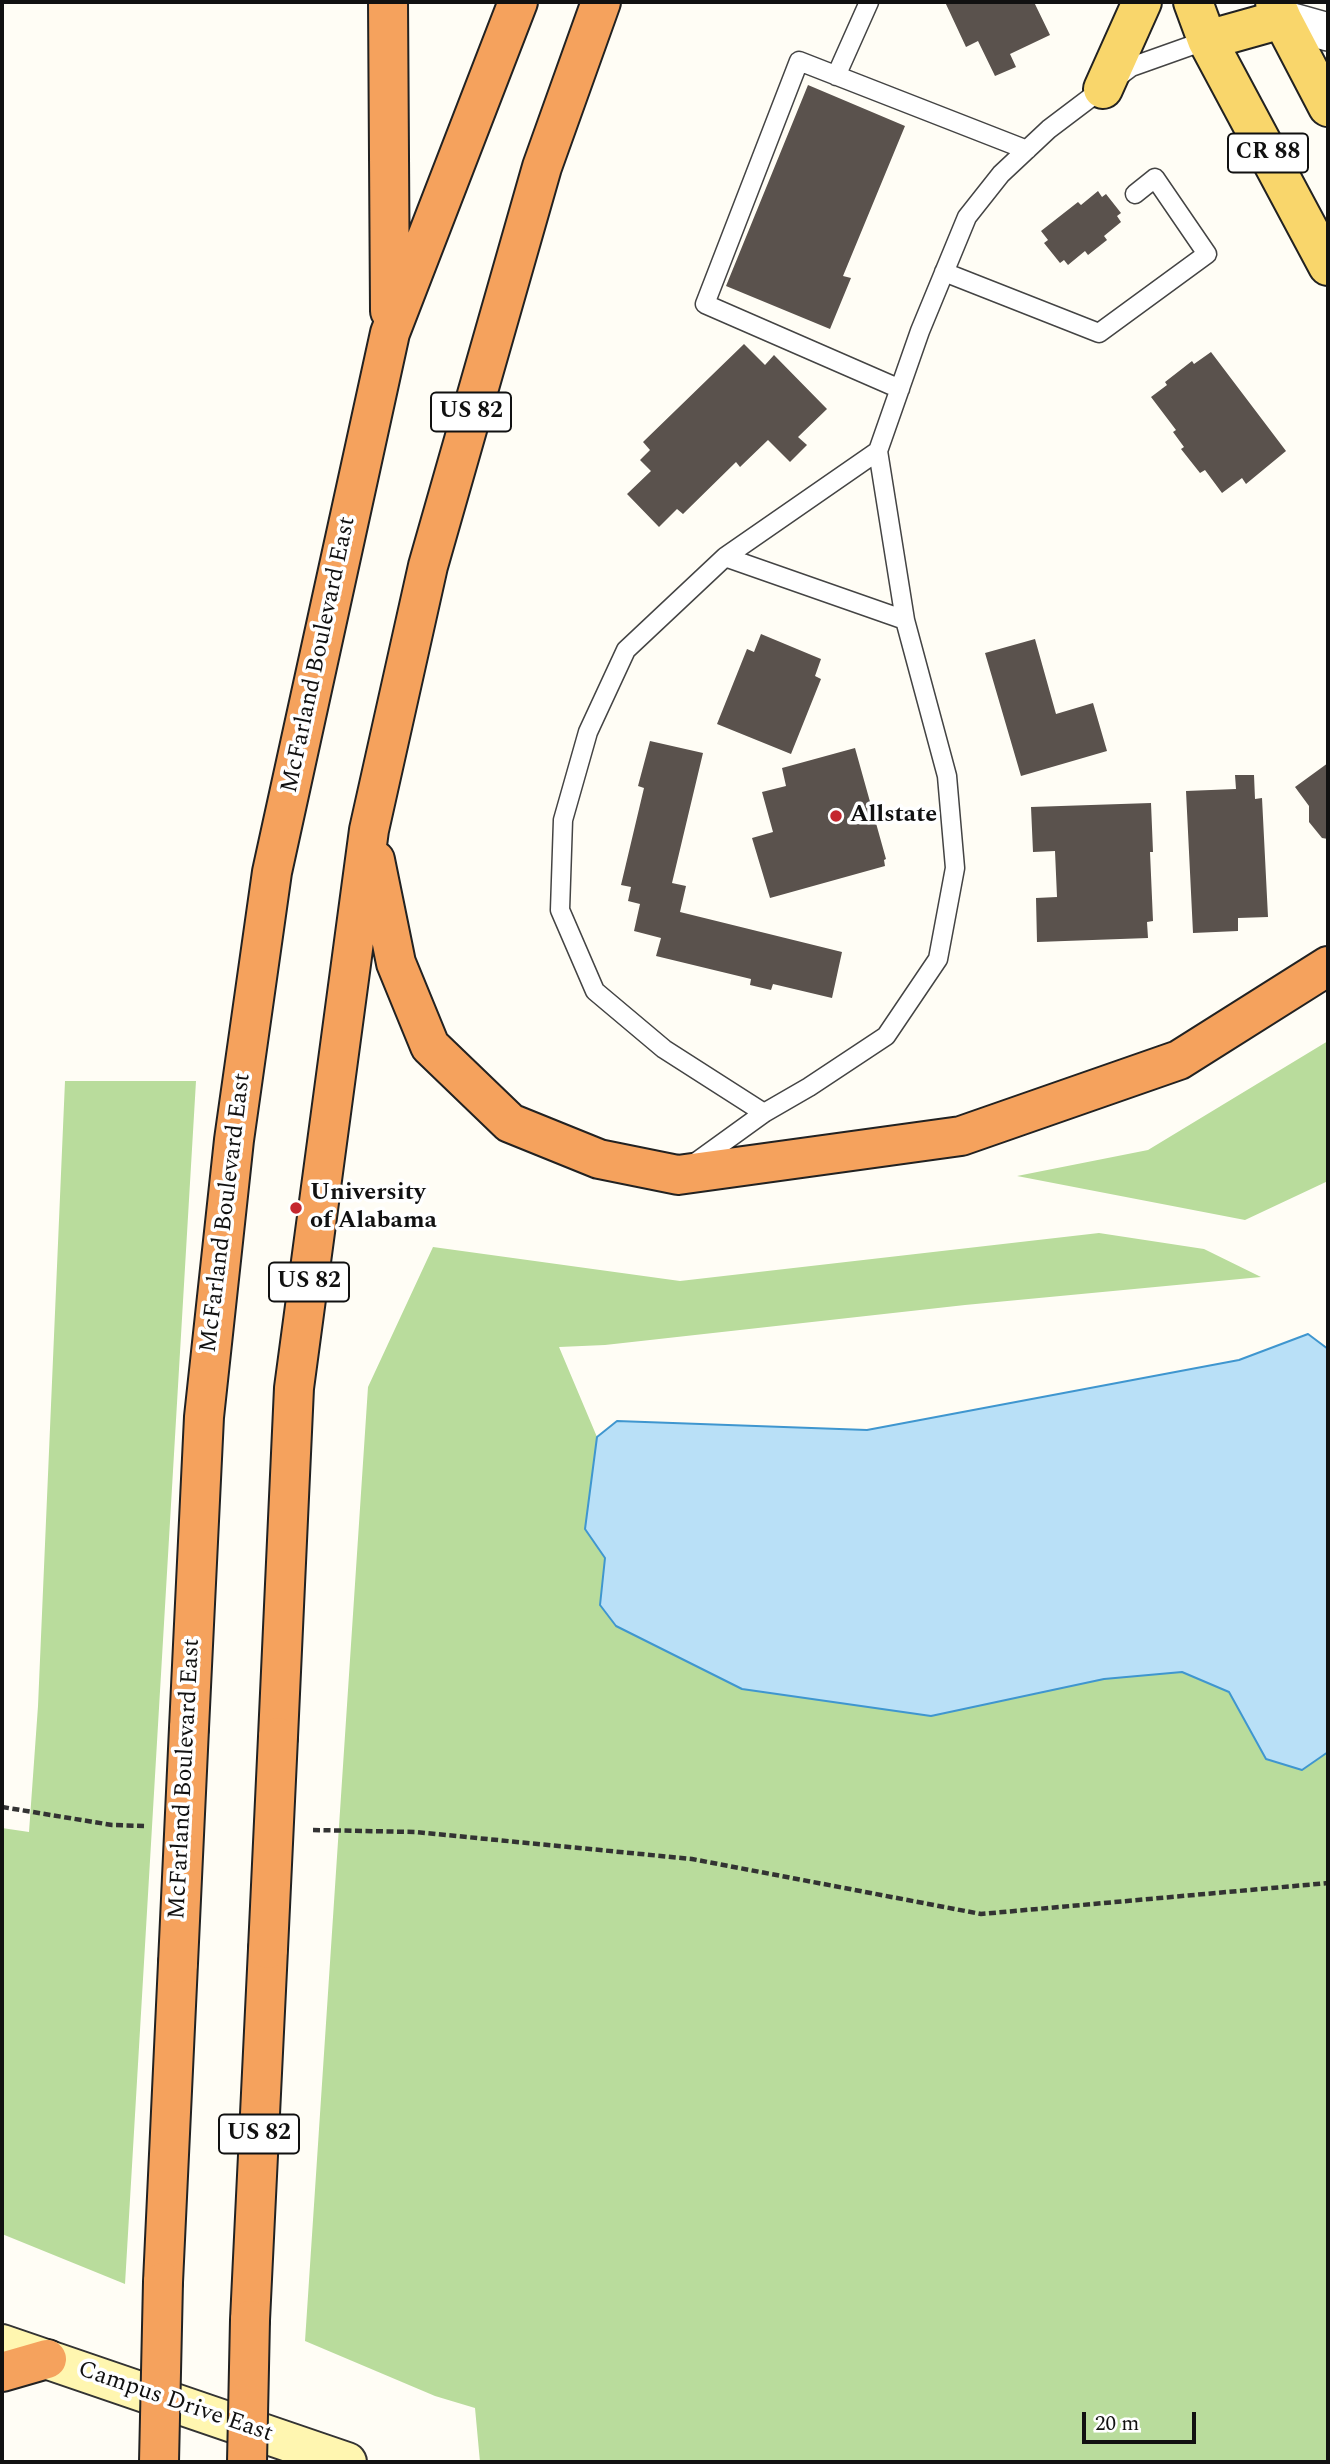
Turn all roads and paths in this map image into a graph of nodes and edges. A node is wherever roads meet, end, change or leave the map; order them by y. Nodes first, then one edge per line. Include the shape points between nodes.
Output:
1 (388, 2) edge
2 (518, 2) edge
3 (601, 2) edge
4 (869, 2) edge
5 (1142, 2) edge
6 (1193, 2) edge
7 (1288, 8) edge
8 (1328, 32) edge
9 (1207, 40) junction
10 (836, 76) junction
11 (1103, 89) junction
12 (1328, 107) edge
13 (1027, 150) junction
14 (1135, 194) dead end
15 (1328, 266) edge
16 (944, 272) junction
17 (390, 333) junction
18 (900, 389) junction
19 (878, 451) junction
20 (725, 557) junction
21 (905, 620) junction
22 (369, 830) junction
23 (1328, 966) edge
24 (764, 1113) junction
25 (678, 1175) junction
26 (2, 1807) edge
27 (153, 1826) dead end
28 (305, 1829) dead end
29 (1328, 1884) edge
30 (2, 2344) edge
31 (47, 2359) junction
32 (2, 2372) edge
33 (159, 2462) edge
34 (247, 2462) edge
35 (347, 2462) edge

1 - 17 highway
2 - 17 highway, McFarland Boulevard East
3 - 22 highway, US 82 via 542,167 428,566
4 - 10 lane
5 - 11 main road
6 - 9 main road, CR 88
7 - 8 street
7 - 9 main road
7 - 12 main road, CR 88
9 - 11 lane via 1131,67
9 - 15 main road, CR 88
10 - 13 lane
10 - 18 lane via 799,61 705,304
11 - 13 lane
13 - 16 lane via 967,217
14 - 16 lane via 1155,178 1207,254 1098,333
16 - 18 lane
17 - 33 highway, McFarland Boulevard East, bridge via 272,872 234,1140 204,1416 163,2282
18 - 19 lane
19 - 20 lane
19 - 21 lane
20 - 21 lane
20 - 24 lane via 626,650 588,733 563,820 560,910 596,991 664,1049
21 - 24 lane via 947,776 955,868 938,959 886,1036
22 - 25 highway via 396,963 430,1046 510,1123 599,1159
22 - 34 highway, US 82, bridge via 295,1388
23 - 25 highway via 1180,1060 961,1136
24 - 25 lane
26 - 27 path via 112,1825
28 - 29 path via 415,1832 692,1859 981,1914
30 - 31 street, Campus Drive East
31 - 32 highway
31 - 35 street, Campus Drive East

